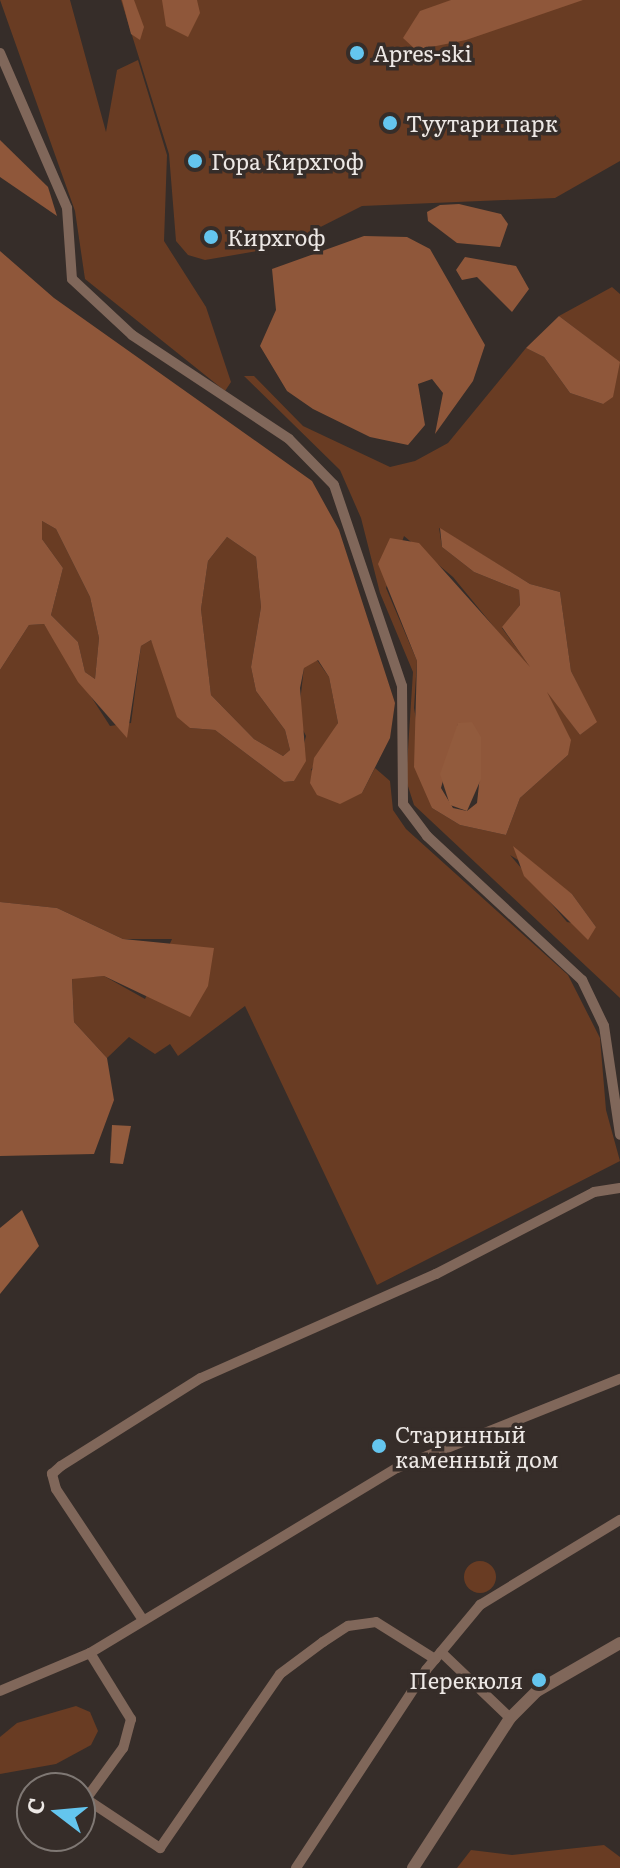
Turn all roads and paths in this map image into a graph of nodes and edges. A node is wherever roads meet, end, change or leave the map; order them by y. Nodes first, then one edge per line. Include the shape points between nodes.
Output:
1 (0, 53) edge
2 (620, 1135) edge
3 (620, 1188) edge
4 (620, 1379) edge
5 (620, 1520) edge
6 (143, 1620) junction
7 (620, 1643) edge
8 (90, 1653) junction
9 (438, 1656) junction
10 (0, 1691) edge
11 (510, 1718) junction
12 (296, 1868) edge
13 (413, 1868) edge

1 - 2 street via 67,208 72,279 132,335 289,439 334,485 402,686 403,804 427,836 582,980 604,1026
3 - 6 street via 594,1192 436,1274 201,1378 52,1474 56,1489
4 - 6 street via 397,1468
5 - 9 street via 480,1605
6 - 8 street
7 - 11 street via 537,1691
8 - 9 street via 131,1719 123,1748 86,1799 160,1848 280,1674 323,1642 348,1626 376,1622
8 - 10 street
9 - 11 street
9 - 12 street
11 - 13 street

